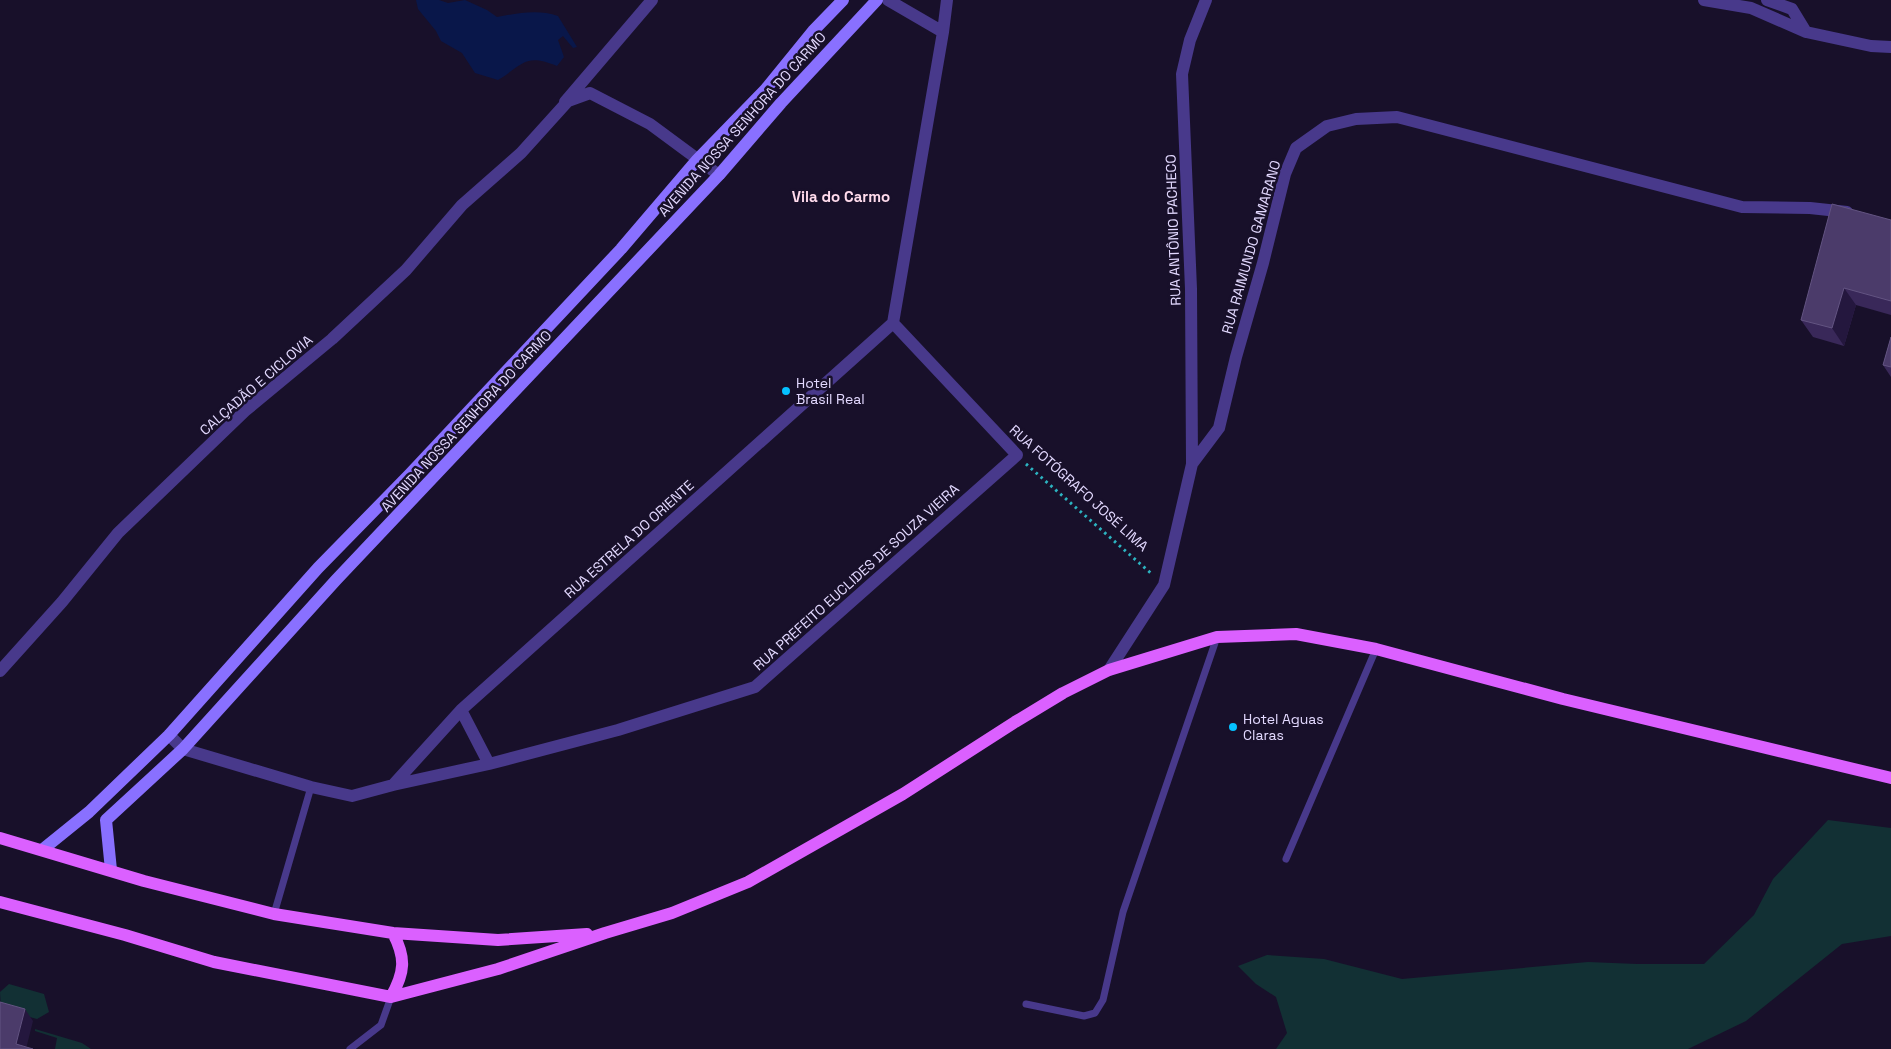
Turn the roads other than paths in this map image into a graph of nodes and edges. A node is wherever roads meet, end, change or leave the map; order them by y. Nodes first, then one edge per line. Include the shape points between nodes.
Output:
1 (652, 0) edge
2 (843, 0) edge
3 (877, 0) edge
4 (888, 0) edge
5 (947, 0) edge
6 (1206, 0) edge
7 (1704, 0) edge
8 (1767, 0) edge
9 (943, 32) junction
10 (1806, 32) junction
11 (1891, 47) edge
12 (765, 90) junction
13 (781, 103) junction
14 (521, 153) junction
15 (697, 160) junction
16 (718, 175) junction
17 (1856, 214) edge
18 (620, 249) junction
19 (637, 260) junction
20 (893, 323) junction
21 (1017, 455) joint
22 (1192, 464) junction
23 (410, 474) junction
24 (426, 486) junction
25 (318, 568) junction
26 (336, 580) junction
27 (1217, 637) junction
28 (1376, 648) junction
29 (1109, 670) junction
30 (0, 671) edge
31 (461, 710) junction
32 (170, 735) junction
33 (183, 749) junction
34 (489, 764) junction
35 (1891, 778) edge
36 (393, 785) junction
37 (311, 787) junction
38 (0, 838) edge
39 (42, 850) junction
40 (1286, 859) dead end
41 (111, 870) junction
42 (0, 902) edge
43 (274, 914) junction
44 (393, 933) junction
45 (605, 933) junction
46 (391, 997) junction
47 (1026, 1004) dead end
48 (350, 1049) edge

1 - 14 street
2 - 12 street, AVENIDA NOSSA SENHORA DO CARMO via 812,31
3 - 13 street, AVENIDA NOSSA SENHORA DO CARMO
4 - 9 street
5 - 9 street
6 - 22 street, RUA ANTÔNIO PACHECO via 1190,40 1182,74 1191,289
7 - 10 street via 1751,8
8 - 10 street via 1792,9
9 - 20 street
10 - 11 street
12 - 13 street
12 - 15 street, AVENIDA NOSSA SENHORA DO CARMO
13 - 16 street, AVENIDA NOSSA SENHORA DO CARMO
14 - 15 street via 568,101 590,93 650,124
14 - 30 street, CALÇADÃO E CICLOVIA via 462,205 400,276 332,340 245,410 118,533
15 - 16 street
15 - 18 street, AVENIDA NOSSA SENHORA DO CARMO
16 - 19 street, AVENIDA NOSSA SENHORA DO CARMO
17 - 22 street, RUA RAIMUNDO GAMARANO via 1810,208 1742,207 1397,117 1356,119 1327,126 1296,148 1285,174 1219,428
18 - 19 street
18 - 23 street, AVENIDA NOSSA SENHORA DO CARMO
19 - 24 street, AVENIDA NOSSA SENHORA DO CARMO
20 - 21 street, RUA FOTÓGRAFO JOSÉ LIMA
20 - 31 street, RUA ESTRELA DO ORIENTE
21 - 34 street, RUA PREFEITO EUCLIDES DE SOUZA VIEIRA via 755,687 618,730
22 - 29 street, RUA RAIMUNDO GAMARANO via 1164,585
23 - 24 street
23 - 25 street, AVENIDA NOSSA SENHORA DO CARMO
24 - 26 street, AVENIDA NOSSA SENHORA DO CARMO
25 - 26 street
25 - 32 street, AVENIDA NOSSA SENHORA DO CARMO
26 - 33 street, AVENIDA NOSSA SENHORA DO CARMO
27 - 28 main road via 1296,634
27 - 29 main road
27 - 47 lane via 1123,912 1103,1000 1095,1013 1084,1016
28 - 35 main road via 1564,699
28 - 40 lane
29 - 45 main road via 1063,693 903,794 748,882 672,913
31 - 34 street
31 - 36 street, RUA ESTRELA DO ORIENTE
32 - 33 street
32 - 39 street, AVENIDA NOSSA SENHORA DO CARMO via 89,812
33 - 37 street, RUA PREFEITO EUCLIDES DE SOUZA VIEIRA
33 - 41 street, AVENIDA NOSSA SENHORA DO CARMO via 106,820
34 - 36 street, RUA PREFEITO EUCLIDES DE SOUZA VIEIRA
36 - 37 street, RUA PREFEITO EUCLIDES DE SOUZA VIEIRA via 352,796
37 - 43 lane
38 - 39 main road
39 - 41 main road
41 - 43 main road
42 - 46 main road via 214,962
43 - 44 main road
44 - 45 main road via 498,940
44 - 46 main road via 401,948 403,965 400,982
45 - 46 main road via 498,969
46 - 48 lane via 381,1025

